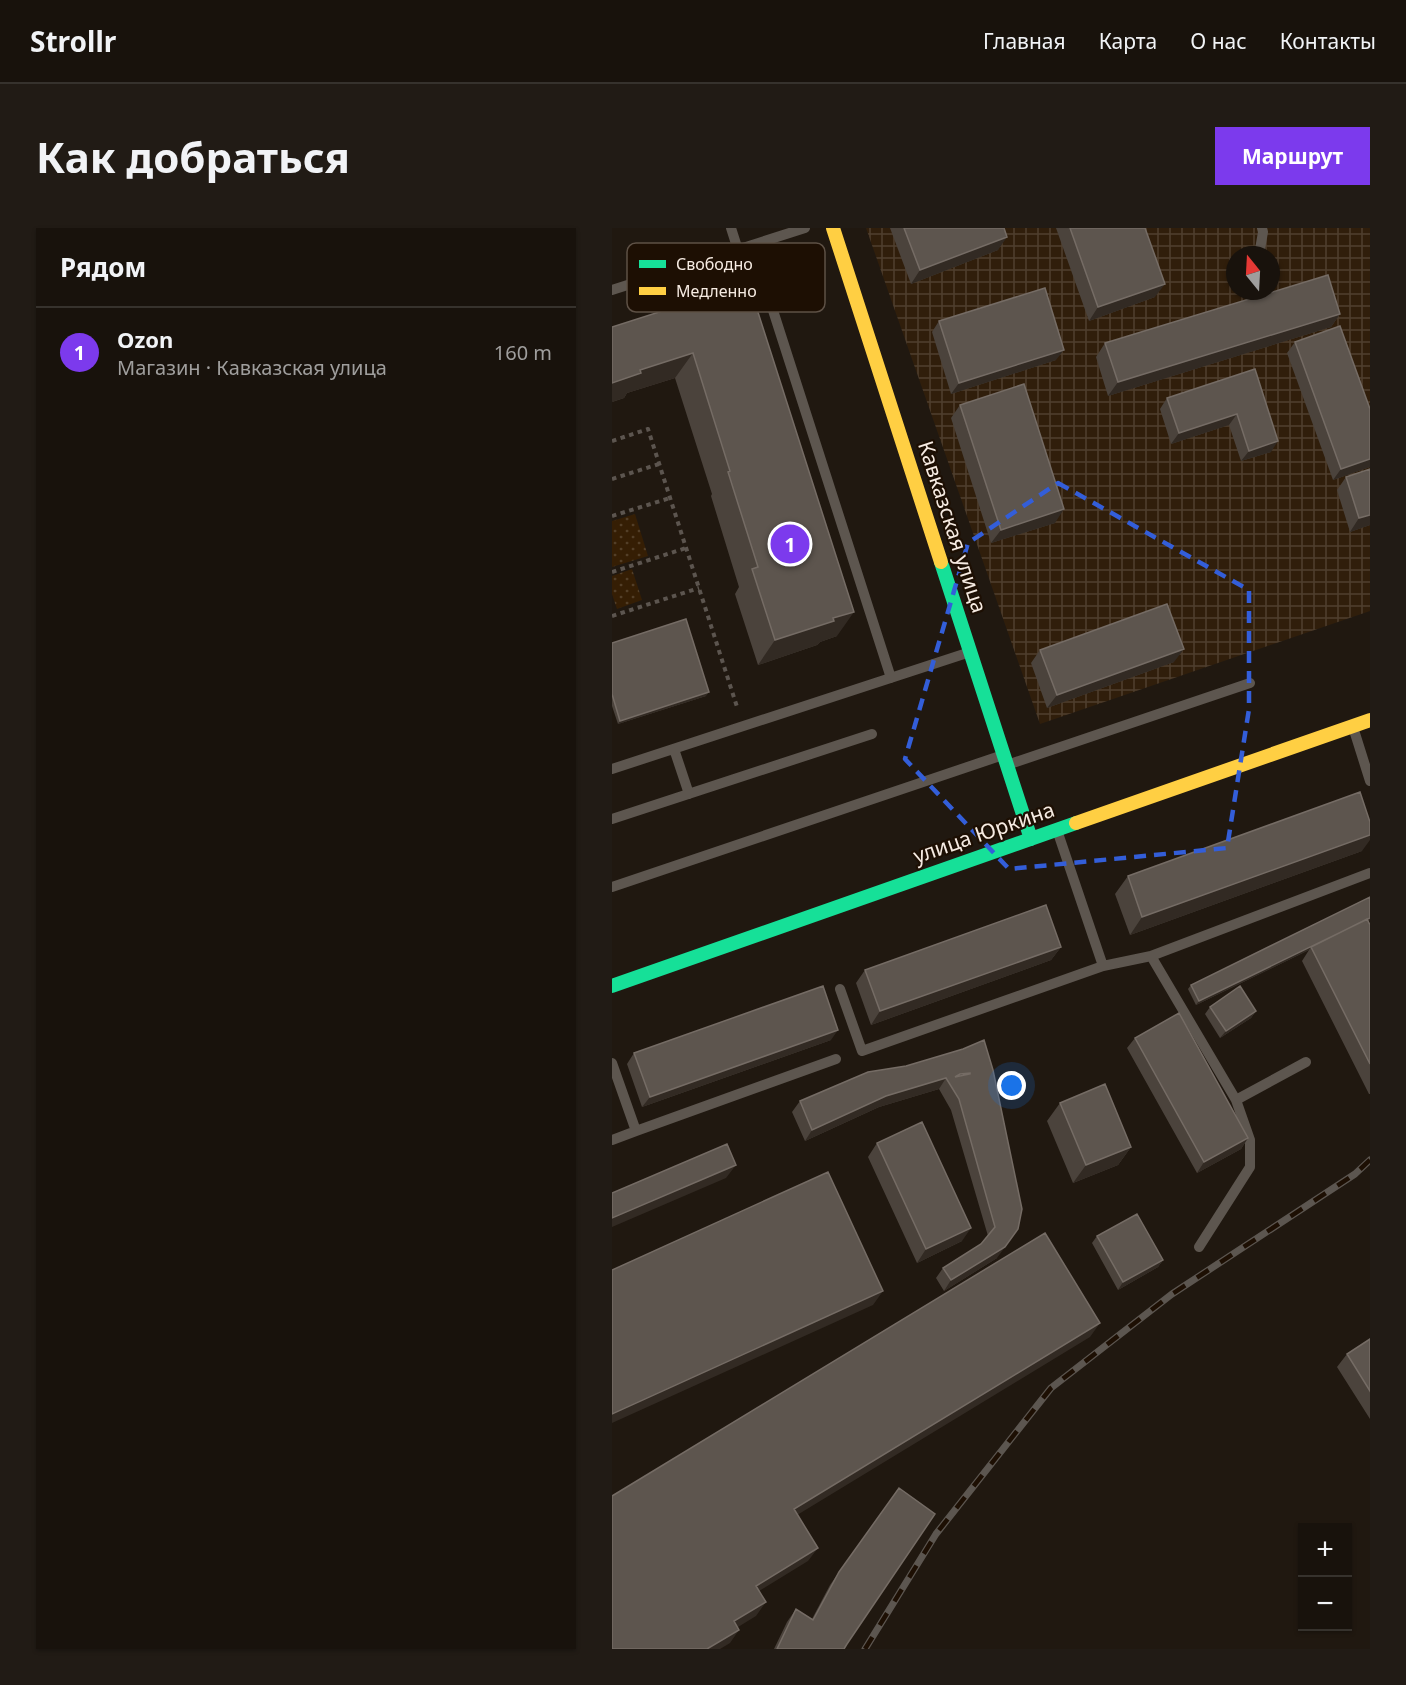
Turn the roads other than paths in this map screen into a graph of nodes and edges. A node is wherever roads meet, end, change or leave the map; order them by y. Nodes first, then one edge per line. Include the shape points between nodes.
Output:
1 (731, 228) edge
2 (805, 228) edge
3 (833, 228) edge
4 (1262, 228) edge
5 (736, 243) edge
6 (758, 243) edge
7 (1260, 246) edge
8 (627, 285) edge
9 (612, 290) edge
10 (774, 312) edge
11 (970, 652) junction
12 (891, 678) junction
13 (1250, 682) dead end
14 (1370, 720) edge
15 (1352, 726) junction
16 (872, 734) dead end
17 (674, 748) junction
18 (1005, 760) junction
19 (612, 769) edge
20 (1370, 781) edge
21 (689, 794) junction
22 (612, 819) edge
23 (1057, 830) junction
24 (1031, 838) junction
25 (1370, 873) edge
26 (612, 887) edge
27 (1151, 956) junction
28 (1103, 966) junction
29 (612, 986) edge
30 (840, 989) dead end
31 (836, 1059) dead end
32 (1306, 1062) dead end
33 (612, 1063) edge
34 (1236, 1100) junction
35 (636, 1131) junction
36 (612, 1140) edge
37 (1199, 1247) dead end

1 - 5 lane
2 - 6 lane
3 - 11 main road, Кавказская улица
4 - 7 lane
8 - 9 lane
10 - 12 lane
11 - 12 lane
11 - 18 main road, Кавказская улица
12 - 17 lane
13 - 18 lane
14 - 15 main road, улица Юркина
15 - 20 lane
15 - 23 main road, улица Юркина
16 - 21 lane
17 - 19 lane
17 - 21 lane
18 - 24 main road, Кавказская улица
18 - 26 lane
21 - 22 lane
23 - 24 main road, улица Юркина
23 - 28 lane
24 - 29 main road, улица Юркина
25 - 27 lane
27 - 28 lane
27 - 34 lane
28 - 30 lane via 862,1051
31 - 35 lane
32 - 34 lane
33 - 35 lane
34 - 37 lane via 1250,1140 1250,1167
35 - 36 lane

